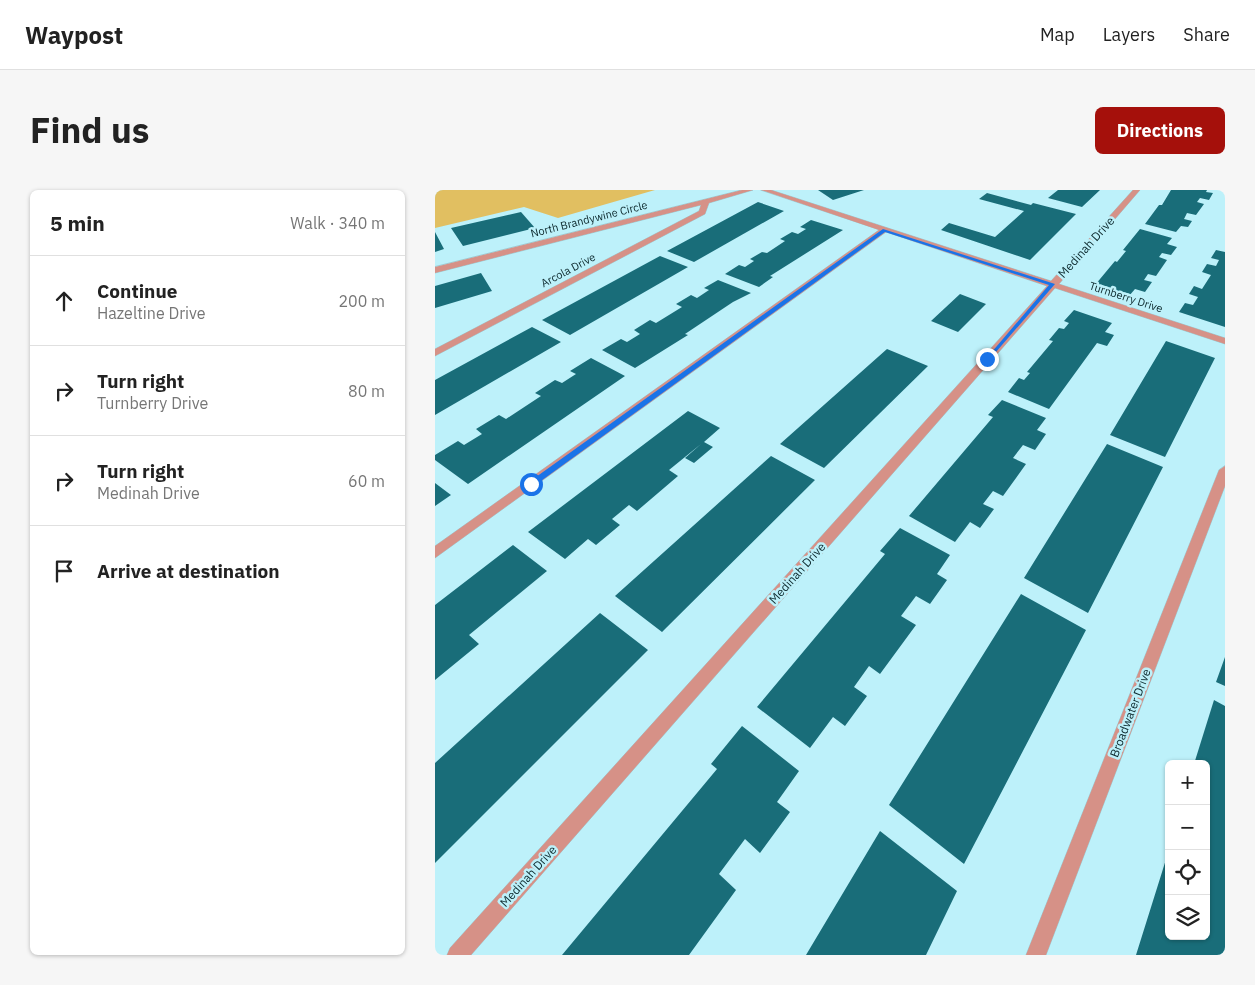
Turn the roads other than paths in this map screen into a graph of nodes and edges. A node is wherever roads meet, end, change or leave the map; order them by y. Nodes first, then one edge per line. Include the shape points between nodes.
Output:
1 (750, 190) edge
2 (764, 190) edge
3 (1137, 190) edge
4 (706, 201) junction
5 (884, 230) junction
6 (435, 270) edge
7 (1053, 284) junction
8 (1225, 341) edge
9 (435, 353) edge
10 (1225, 470) edge
11 (435, 553) edge
12 (457, 955) edge
13 (1036, 955) edge

1 - 4 street, North Brandywine Circle
2 - 5 street, Turnberry Drive
3 - 7 street, Medinah Drive
4 - 6 street, North Brandywine Circle
4 - 9 street, Arcola Drive via 702,212
5 - 7 street, Turnberry Drive
5 - 11 street
7 - 8 street, Turnberry Drive
7 - 12 street, Medinah Drive
10 - 13 street, Broadwater Drive

